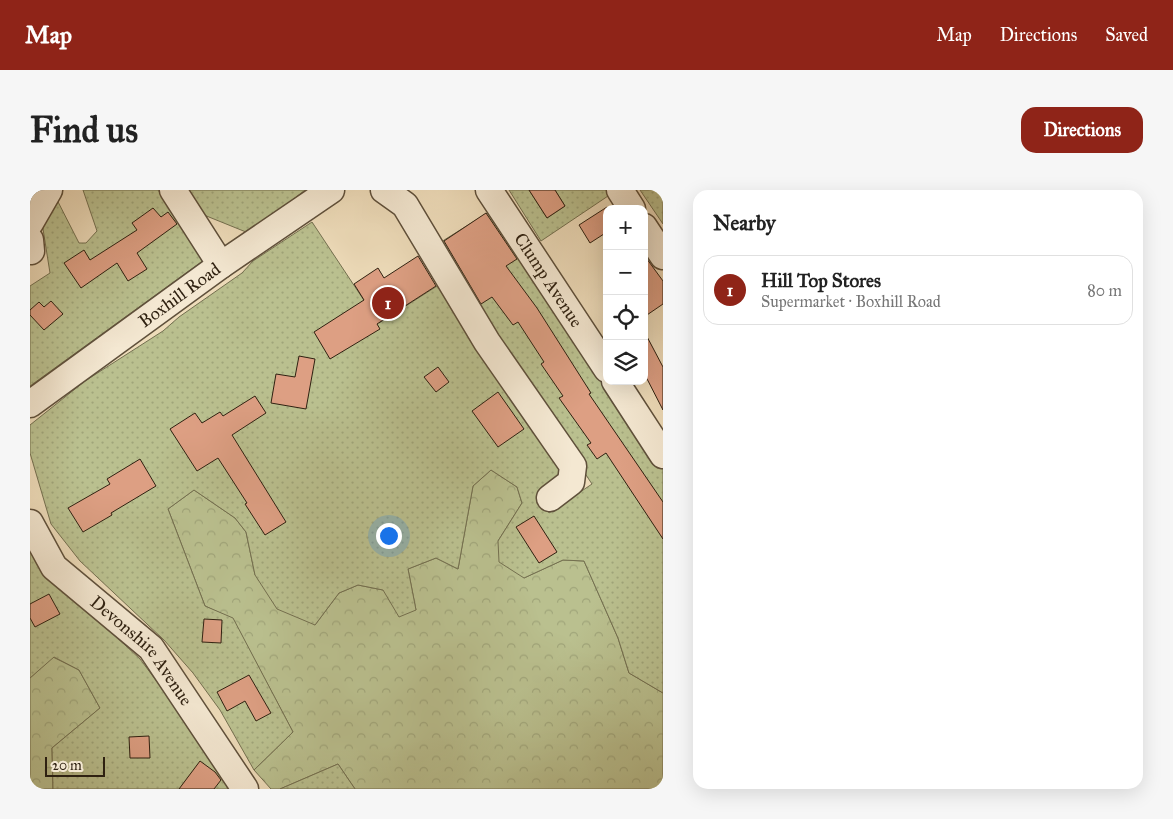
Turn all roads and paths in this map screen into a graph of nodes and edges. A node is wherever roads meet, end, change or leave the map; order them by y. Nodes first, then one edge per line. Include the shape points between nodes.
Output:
1 (49, 190) edge
2 (172, 190) edge
3 (331, 190) edge
4 (384, 190) edge
5 (489, 190) edge
6 (620, 190) edge
7 (629, 205) edge
8 (30, 223) edge
9 (648, 233) edge
10 (663, 256) edge
11 (221, 265) junction
12 (603, 363) edge
13 (618, 385) edge
14 (30, 404) edge
15 (663, 455) edge
16 (550, 498) dead end
17 (30, 523) edge
18 (245, 789) edge

1 - 8 street
2 - 11 street
3 - 11 street, Boxhill Road
4 - 16 street via 405,205 487,342 574,466 571,482
5 - 12 street, Clump Avenue
6 - 7 street
9 - 10 street
11 - 14 street, Boxhill Road
13 - 15 street
17 - 18 street, Devonshire Avenue via 54,567 151,648

